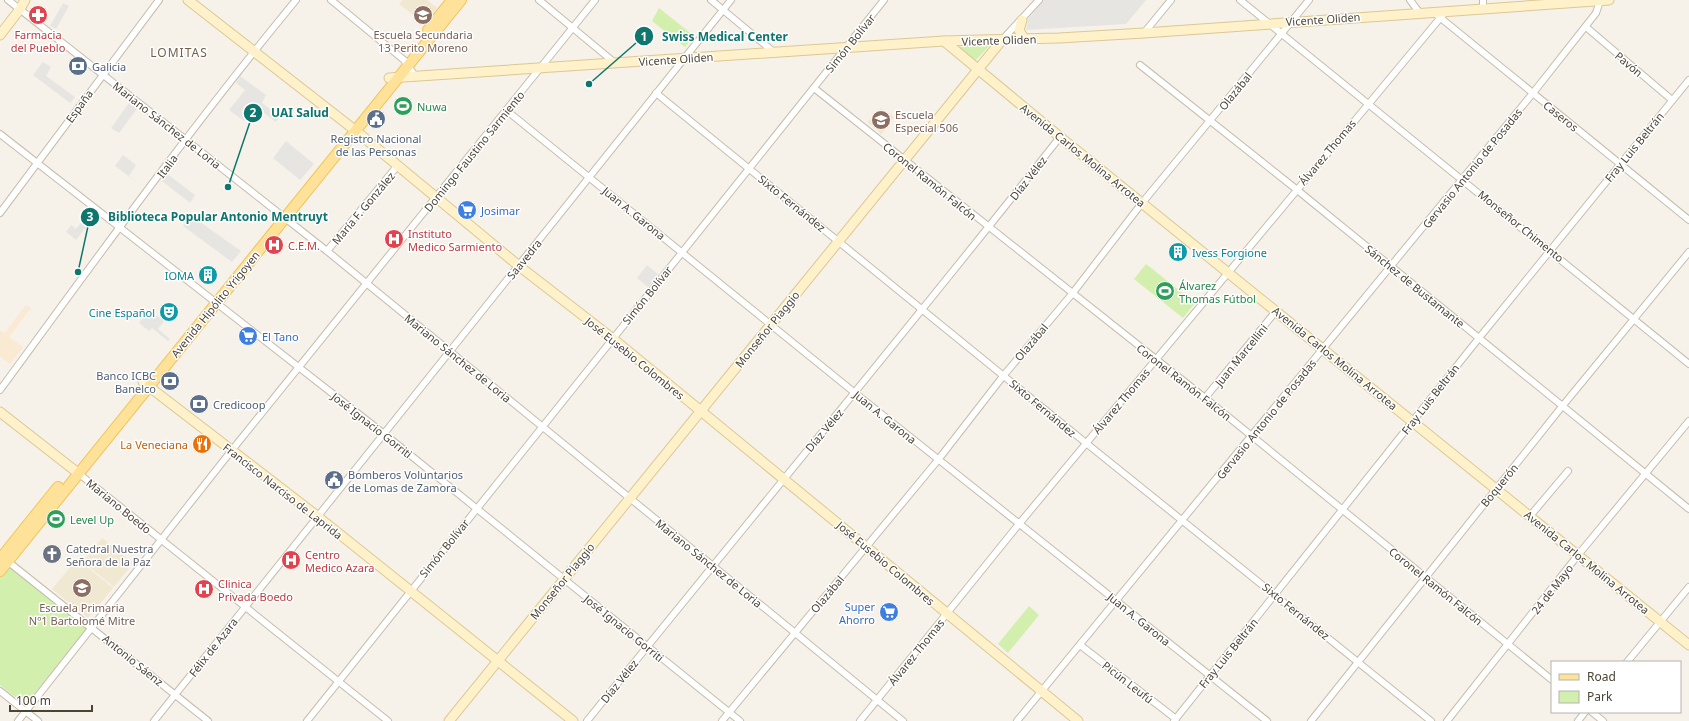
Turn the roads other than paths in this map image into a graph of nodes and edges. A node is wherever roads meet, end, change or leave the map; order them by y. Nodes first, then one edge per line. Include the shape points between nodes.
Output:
1 (8, 0) edge
2 (25, 0) edge
3 (159, 0) edge
4 (188, 0) edge
5 (296, 0) edge
6 (331, 0) edge
7 (452, 0) edge
8 (461, 0) edge
9 (539, 0) edge
10 (595, 0) edge
11 (711, 0) edge
12 (731, 0) edge
13 (884, 0) edge
14 (1038, 0) edge
15 (1171, 0) edge
16 (1240, 0) edge
17 (1309, 0) edge
18 (1410, 0) edge
19 (1589, 0) edge
20 (1605, 0) edge
21 (1483, 4) edge
22 (20, 9) junction
23 (723, 10) junction
24 (1420, 12) junction
25 (1443, 14) junction
26 (1022, 20) junction
27 (1292, 22) junction
28 (1269, 23) junction
29 (1586, 27) junction
30 (573, 28) junction
31 (1144, 33) junction
32 (1282, 33) junction
33 (0, 36) edge
34 (1024, 39) junction
35 (1002, 40) junction
36 (944, 41) junction
37 (847, 47) junction
38 (254, 51) junction
39 (775, 53) junction
40 (685, 59) junction
41 (406, 62) junction
42 (616, 63) junction
43 (1140, 64) dead end
44 (540, 68) junction
45 (978, 69) junction
46 (103, 74) junction
47 (415, 76) junction
48 (394, 78) junction
49 (1689, 80) edge
50 (814, 88) junction
51 (656, 93) junction
52 (1533, 93) junction
53 (1672, 100) junction
54 (1368, 103) junction
55 (506, 110) junction
56 (1211, 121) junction
57 (354, 128) junction
58 (0, 134) edge
59 (1060, 137) junction
60 (186, 140) junction
61 (904, 159) junction
62 (37, 163) junction
63 (1620, 164) junction
64 (398, 166) junction
65 (749, 168) junction
66 (589, 177) junction
67 (1463, 179) junction
68 (1296, 189) junction
69 (436, 198) junction
70 (1142, 203) junction
71 (0, 213) edge
72 (283, 216) junction
73 (1689, 220) edge
74 (120, 228) junction
75 (988, 228) junction
76 (838, 240) junction
77 (1551, 250) junction
78 (327, 251) junction
79 (682, 252) junction
80 (1689, 252) edge
81 (519, 266) junction
82 (1391, 266) junction
83 (1228, 271) junction
84 (366, 283) junction
85 (1072, 294) junction
86 (213, 300) junction
87 (922, 309) junction
88 (1276, 311) junction
89 (1633, 319) junction
90 (772, 324) junction
91 (612, 338) junction
92 (1479, 338) junction
93 (1323, 349) junction
94 (450, 351) junction
95 (1156, 360) junction
96 (1689, 364) edge
97 (299, 367) junction
98 (1004, 375) junction
99 (146, 384) junction
100 (0, 390) edge
101 (855, 393) junction
102 (1205, 398) junction
103 (1563, 406) junction
104 (700, 411) junction
105 (0, 412) edge
106 (1413, 421) junction
107 (1689, 421) edge
108 (542, 426) junction
109 (383, 433) junction
110 (1252, 436) junction
111 (1086, 443) junction
112 (232, 450) junction
113 (938, 460) junction
114 (75, 471) junction
115 (1568, 471) dead end
116 (1646, 474) junction
117 (784, 478) junction
118 (1496, 489) junction
119 (630, 498) junction
120 (476, 508) junction
121 (1689, 509) edge
122 (1343, 510) junction
123 (317, 516) junction
124 (1530, 516) junction
125 (1183, 521) junction
126 (1019, 524) junction
127 (161, 539) junction
128 (866, 547) junction
129 (1578, 555) junction
130 (2, 558) edge
131 (712, 565) junction
132 (0, 571) edge
133 (1426, 577) junction
134 (563, 579) junction
135 (1689, 587) edge
136 (410, 591) junction
137 (1276, 595) junction
138 (1116, 601) junction
139 (245, 606) junction
140 (947, 614) junction
141 (1660, 621) junction
142 (92, 628) junction
143 (794, 632) junction
144 (1508, 644) junction
145 (1080, 645) junction
146 (1689, 645) edge
147 (647, 646) junction
148 (497, 661) junction
149 (1627, 661) edge
150 (1358, 662) junction
151 (1210, 676) junction
152 (1551, 679) edge
153 (338, 682) junction
154 (0, 691) edge
155 (1042, 691) junction
156 (175, 694) junction
157 (877, 700) junction
158 (26, 711) junction
159 (729, 713) junction
160 (1584, 713) edge
161 (1593, 713) edge
162 (1175, 720) edge
163 (18, 721) edge
164 (38, 721) edge
165 (154, 721) edge
166 (208, 721) edge
167 (307, 721) edge
168 (388, 721) edge
169 (449, 721) edge
170 (573, 721) edge
171 (587, 721) edge
172 (722, 721) edge
173 (740, 721) edge
174 (860, 721) edge
175 (903, 721) edge
176 (1017, 721) edge
177 (1078, 721) edge
178 (1267, 721) edge
179 (1311, 721) edge
180 (1432, 721) edge
181 (1447, 721) edge
182 (1578, 721) edge
183 (1603, 721) edge

1 - 22 street, Mariano Sánchez de Loria
2 - 22 street
3 - 46 street, España
4 - 38 street, José Eusebio Colombres
5 - 38 street, Italia
6 - 41 street
7 - 41 main road, Avenida Hipólito Yrigoyen
8 - 41 main road, Avenida Hipólito Yrigoyen
9 - 30 street
10 - 30 street, Domingo Faustino Sarmiento
11 - 23 street
12 - 23 street, Saavedra
13 - 37 street, Simón Bolívar
14 - 26 street, Monseñor Piaggio
15 - 31 street
16 - 28 street, Monseñor Chimento
17 - 27 street, Olazábal
18 - 24 street
19 - 20 street, Vicente Oliden
19 - 21 street, Vicente Oliden
20 - 29 street, Gervasio Antonio de Posadas
21 - 25 street, Vicente Oliden
22 - 33 street
22 - 46 street, Mariano Sánchez de Loria
23 - 39 street
23 - 40 street, Saavedra
24 - 25 street, Vicente Oliden
24 - 27 street, Vicente Oliden
25 - 52 street, Caseros
25 - 54 street, Álvarez Thomas
26 - 34 street via 1019,30
26 - 35 street, Monseñor Piaggio
27 - 28 street, Vicente Oliden
27 - 32 street, Olazábal
28 - 31 street, Vicente Oliden
28 - 32 street, Monseñor Chimento
29 - 52 street, Gervasio Antonio de Posadas
29 - 53 street, Pavón
30 - 42 street
30 - 44 street, Domingo Faustino Sarmiento
31 - 34 street, Vicente Oliden
32 - 54 street, Monseñor Chimento
32 - 56 street, Olazábal
34 - 35 street, Vicente Oliden
35 - 36 street, Vicente Oliden
35 - 45 street, Monseñor Piaggio
36 - 37 street, Vicente Oliden
36 - 45 street, Avenida Carlos Molina Arrotea
37 - 39 street, Vicente Oliden
37 - 50 street, Simón Bolívar
38 - 57 street, José Eusebio Colombres
38 - 60 street, Italia
39 - 40 street, Vicente Oliden
40 - 42 street, Vicente Oliden
40 - 51 street, Saavedra
41 - 47 street
41 - 48 main road, Avenida Hipólito Yrigoyen
42 - 44 street, Vicente Oliden
43 - 56 street, Sánchez de Bustamante
44 - 47 street, Vicente Oliden
44 - 55 street, Domingo Faustino Sarmiento
45 - 59 street, Avenida Carlos Molina Arrotea
45 - 61 street, Monseñor Piaggio
46 - 60 street, Mariano Sánchez de Loria
46 - 62 street, España
47 - 48 street, Vicente Oliden
48 - 57 main road, Avenida Hipólito Yrigoyen
49 - 53 street, Fray Luis Beltrán
50 - 61 street, Coronel Ramón Falcón
50 - 65 street, Simón Bolívar
51 - 65 street, Sixto Fernández
51 - 66 street, Saavedra
52 - 63 street, Caseros
52 - 67 street, Gervasio Antonio de Posadas
53 - 63 street, Fray Luis Beltrán
54 - 67 street, Monseñor Chimento
54 - 68 street, Álvarez Thomas
55 - 66 street, Juan A. Garona
55 - 69 street, Domingo Faustino Sarmiento
56 - 68 street, Sánchez de Bustamante
56 - 70 street, Olazábal
57 - 64 street, José Eusebio Colombres
57 - 72 main road, Avenida Hipólito Yrigoyen
58 - 62 street, José Ignacio Gorriti
59 - 70 street, Avenida Carlos Molina Arrotea
59 - 75 street, Díaz Vélez
60 - 72 street, Mariano Sánchez de Loria
60 - 74 street, Italia
61 - 75 street, Coronel Ramón Falcón
61 - 76 street, Monseñor Piaggio
62 - 71 street, España
62 - 74 street, José Ignacio Gorriti
63 - 73 street, Caseros
63 - 77 street, Fray Luis Beltrán
64 - 69 street, José Eusebio Colombres
64 - 78 street, María F. González
65 - 76 street, Sixto Fernández
65 - 79 street, Simón Bolívar
66 - 79 street, Juan A. Garona
66 - 81 street, Saavedra
67 - 77 street, Monseñor Chimento
67 - 82 street, Gervasio Antonio de Posadas
68 - 82 street, Sánchez de Bustamante
68 - 83 street, Álvarez Thomas
69 - 81 street, José Eusebio Colombres
69 - 84 street, Domingo Faustino Sarmiento
70 - 83 street, Avenida Carlos Molina Arrotea
70 - 85 street, Olazábal
72 - 78 street, Mariano Sánchez de Loria
72 - 86 main road, Avenida Hipólito Yrigoyen
74 - 86 street, José Ignacio Gorriti
74 - 100 street, Italia
75 - 85 street, Coronel Ramón Falcón
75 - 87 street, Díaz Vélez
76 - 87 street, Sixto Fernández
76 - 90 street, Monseñor Piaggio
77 - 89 street, Monseñor Chimento
77 - 92 street, Fray Luis Beltrán
78 - 84 street, Mariano Sánchez de Loria
79 - 90 street, Juan A. Garona
79 - 91 street, Simón Bolívar
80 - 89 street, Boquerón
81 - 91 street, José Eusebio Colombres
81 - 94 street, Saavedra
82 - 92 street, Sánchez de Bustamante
82 - 93 street, Gervasio Antonio de Posadas
83 - 88 street, Avenida Carlos Molina Arrotea
83 - 95 street, Álvarez Thomas
84 - 94 street, Mariano Sánchez de Loria
84 - 97 street, Domingo Faustino Sarmiento
85 - 95 street, Coronel Ramón Falcón
85 - 98 street, Olazábal
86 - 97 street, José Ignacio Gorriti
86 - 99 main road, Avenida Hipólito Yrigoyen
87 - 98 street, Sixto Fernández
87 - 101 street, Díaz Vélez
88 - 93 street, Avenida Carlos Molina Arrotea
88 - 102 street, Juan Marcellini
89 - 96 street, Monseñor Chimento
89 - 103 street, Boquerón
90 - 101 street, Juan A. Garona
90 - 104 street, Monseñor Piaggio
91 - 104 street, José Eusebio Colombres
91 - 108 street, Simón Bolívar
92 - 103 street, Sánchez de Bustamante
92 - 106 street, Fray Luis Beltrán
93 - 106 street, Avenida Carlos Molina Arrotea
93 - 110 street, Gervasio Antonio de Posadas
94 - 108 street, Mariano Sánchez de Loria
94 - 109 street, Saavedra
95 - 102 street, Coronel Ramón Falcón
95 - 111 street, Álvarez Thomas
97 - 109 street, José Ignacio Gorriti
97 - 112 street, Domingo Faustino Sarmiento
98 - 111 street, Sixto Fernández
98 - 113 street, Olazábal
99 - 112 street, Francisco Narciso de Laprida
99 - 114 main road, Avenida Hipólito Yrigoyen
101 - 113 street, Juan A. Garona
101 - 117 street, Díaz Vélez
102 - 110 street, Coronel Ramón Falcón
103 - 116 street, Sánchez de Bustamante
103 - 118 street, Boquerón
104 - 117 street, José Eusebio Colombres
104 - 119 street, Monseñor Piaggio
105 - 114 street, Mariano Boedo
106 - 118 street, Avenida Carlos Molina Arrotea
106 - 122 street, Fray Luis Beltrán
107 - 116 street, 24 de Mayo
108 - 119 street, Mariano Sánchez de Loria
108 - 120 street, Simón Bolívar
109 - 120 street, José Ignacio Gorriti
109 - 123 street, Saavedra
110 - 122 street, Coronel Ramón Falcón
110 - 125 street, Gervasio Antonio de Posadas
111 - 125 street, Sixto Fernández
111 - 126 street, Álvarez Thomas
112 - 123 street, Francisco Narciso de Laprida
112 - 127 street, Domingo Faustino Sarmiento
113 - 126 street, Juan A. Garona
113 - 128 street, Olazábal
114 - 127 street, Mariano Boedo
114 - 130 main road, Avenida Hipólito Yrigoyen
115 - 124 street
116 - 121 street, Sánchez de Bustamante
116 - 129 street, 24 de Mayo
117 - 128 street, José Eusebio Colombres
117 - 131 street, Díaz Vélez
118 - 124 street, Avenida Carlos Molina Arrotea
118 - 133 street, Boquerón
119 - 131 street, Mariano Sánchez de Loria
119 - 134 street, Monseñor Piaggio
120 - 134 street, José Ignacio Gorriti
120 - 136 street, Simón Bolívar
122 - 133 street, Coronel Ramón Falcón
122 - 137 street, Fray Luis Beltrán
123 - 136 street, Francisco Narciso de Laprida
123 - 139 street, Félix de Azara
124 - 129 street, Avenida Carlos Molina Arrotea
125 - 137 street, Sixto Fernández
125 - 138 street, Gervasio Antonio de Posadas
126 - 138 street, Juan A. Garona
126 - 140 street, Álvarez Thomas
127 - 139 street, Mariano Boedo
127 - 142 street, Domingo Faustino Sarmiento
128 - 140 street, José Eusebio Colombres
128 - 143 street, Olazábal
129 - 141 street, Avenida Carlos Molina Arrotea
129 - 144 street, 24 de Mayo
130 - 132 main road, Avenida Hipólito Yrigoyen
130 - 142 street, Antonio Sáenz
131 - 143 street, Mariano Sánchez de Loria
131 - 147 street, Díaz Vélez
133 - 144 street, Coronel Ramón Falcón
133 - 150 street, Boquerón
134 - 147 street, José Ignacio Gorriti
134 - 148 street, Monseñor Piaggio
135 - 141 street
136 - 148 street, Francisco Narciso de Laprida
136 - 153 street, Simón Bolívar
137 - 150 street, Sixto Fernández
137 - 151 street, Fray Luis Beltrán
138 - 145 street, Gervasio Antonio de Posadas
138 - 151 street, Juan A. Garona
139 - 153 street, Mariano Boedo
139 - 156 street, Félix de Azara
140 - 155 street, José Eusebio Colombres
140 - 157 street, Álvarez Thomas
141 - 146 street, Avenida Carlos Molina Arrotea
141 - 149 street
142 - 156 street, Antonio Sáenz
142 - 158 street, Domingo Faustino Sarmiento
143 - 157 street, Mariano Sánchez de Loria
143 - 159 street, Olazábal
144 - 152 street, Coronel Ramón Falcón
144 - 181 street, 24 de Mayo
145 - 155 street, Gervasio Antonio de Posadas
145 - 162 street, Picún Leufú
147 - 159 street, José Ignacio Gorriti
147 - 171 street, Díaz Vélez
148 - 169 street, Monseñor Piaggio
148 - 170 street, Francisco Narciso de Laprida
150 - 179 street, Boquerón
150 - 180 street, Sixto Fernández
151 - 162 street, Fray Luis Beltrán
151 - 178 street, Juan A. Garona
153 - 167 street, Simón Bolívar
153 - 168 street, Mariano Boedo
154 - 158 street
155 - 176 street, Gervasio Antonio de Posadas
155 - 177 street, José Eusebio Colombres
156 - 165 street, Félix de Azara
156 - 166 street, Antonio Sáenz
157 - 174 street, Álvarez Thomas
157 - 175 street, Mariano Sánchez de Loria
158 - 163 street, Domingo Faustino Sarmiento
158 - 164 street
159 - 172 street, Olazábal
159 - 173 street, José Ignacio Gorriti
160 - 182 street
161 - 183 street

